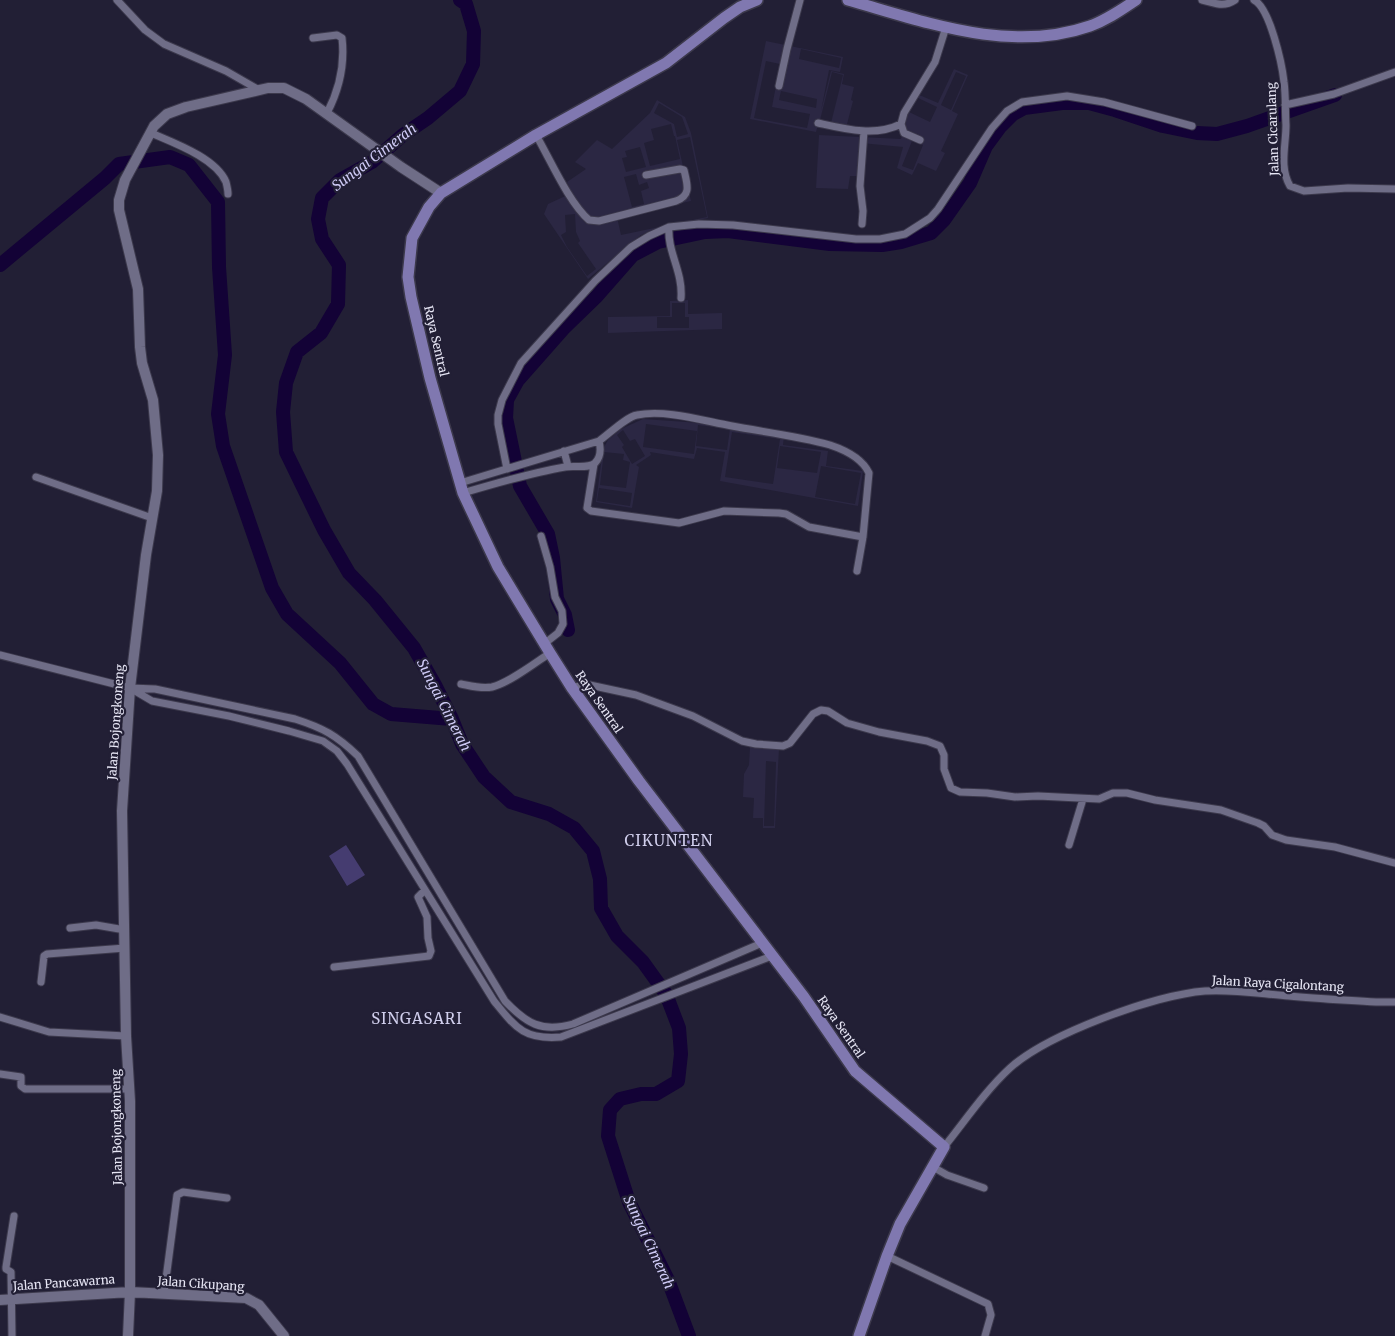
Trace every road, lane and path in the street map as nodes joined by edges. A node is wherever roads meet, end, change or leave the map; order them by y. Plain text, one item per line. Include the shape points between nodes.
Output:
1 (117, 0) edge
2 (757, 0) edge
3 (800, 0) edge
4 (848, 0) edge
5 (1136, 0) edge
6 (1202, 0) edge
7 (1235, 0) edge
8 (1254, 0) edge
9 (946, 27) junction
10 (313, 38) dead end
11 (1395, 72) edge
12 (779, 86) dead end
13 (259, 90) junction
14 (1285, 108) junction
15 (327, 113) junction
16 (818, 123) dead end
17 (900, 124) junction
18 (1192, 126) dead end
19 (864, 131) junction
20 (536, 135) junction
21 (149, 137) junction
22 (920, 140) dead end
23 (646, 175) dead end
24 (1395, 189) edge
25 (442, 193) junction
26 (228, 194) dead end
27 (862, 224) dead end
28 (669, 227) junction
29 (681, 298) dead end
30 (599, 441) junction
31 (564, 451) junction
32 (594, 464) junction
33 (568, 466) junction
34 (513, 467) junction
35 (36, 477) dead end
36 (461, 488) junction
37 (152, 518) junction
38 (541, 536) dead end
39 (863, 537) junction
40 (857, 571) dead end
41 (547, 648) junction
42 (0, 655) edge
43 (461, 684) dead end
44 (130, 688) junction
45 (572, 688) junction
46 (232, 705) junction
47 (229, 716) junction
48 (1083, 798) junction
49 (1069, 844) dead end
50 (417, 854) junction
51 (406, 859) junction
52 (1395, 863) edge
53 (426, 890) junction
54 (70, 928) dead end
55 (125, 930) junction
56 (762, 943) junction
57 (125, 948) junction
58 (772, 956) junction
59 (481, 962) junction
60 (334, 967) dead end
61 (473, 967) junction
62 (41, 982) dead end
63 (657, 989) junction
64 (662, 999) junction
65 (1395, 1002) edge
66 (0, 1017) edge
67 (126, 1036) junction
68 (0, 1074) edge
69 (130, 1090) junction
70 (944, 1147) junction
71 (933, 1167) junction
72 (984, 1188) dead end
73 (227, 1198) dead end
74 (14, 1216) dead end
75 (887, 1256) junction
76 (130, 1292) junction
77 (164, 1294) junction
78 (0, 1300) edge
79 (11, 1300) junction
80 (12, 1336) edge
81 (128, 1336) edge
82 (284, 1336) edge
83 (859, 1336) edge
84 (985, 1336) edge

1 - 13 street via 145,30 164,44 226,71
2 - 20 main road, Raya Sentral via 724,18 666,63
3 - 12 street
4 - 9 main road
5 - 9 main road via 1103,21 1064,33 1012,37
6 - 7 street via 1222,5
8 - 14 street, Jalan Cicarulang via 1268,16 1284,82
9 - 17 street via 934,62
10 - 15 street via 338,35 342,38 340,79
11 - 14 street
13 - 15 main road, Jalan Bojongkoneng via 284,88
13 - 21 main road, Jalan Bojongkoneng via 167,114 154,126
14 - 24 street, Jalan Cicarulang via 1283,160 1290,186 1304,191
15 - 25 main road, Jalan Bojongkoneng
16 - 19 street
17 - 19 street via 883,131
17 - 22 street via 904,133
18 - 28 street via 1104,102 1067,96 1022,102 1006,111 992,128 930,218 904,234 856,239 733,225
19 - 27 street via 860,186
20 - 23 street via 577,207 589,220 599,221 676,201 686,195 684,170
20 - 25 main road, Raya Sentral
21 - 26 street via 185,148 210,164 226,182
21 - 37 main road, Jalan Bojongkoneng via 125,180 119,210 138,289 142,363 156,418 158,471
25 - 36 main road, Raya Sentral via 429,207 412,238 408,277 428,369
28 - 29 street via 668,237 681,278
28 - 34 street via 632,247 595,281 521,363 498,415
30 - 31 street
30 - 32 street via 601,448
30 - 39 street via 634,415 646,413 831,446 865,464 870,473
31 - 33 street
31 - 34 street
32 - 33 street
32 - 39 street via 587,508 591,512 679,523 724,511 779,513 809,527
33 - 36 street
34 - 36 street
35 - 37 street
36 - 41 main road, Raya Sentral via 498,567
37 - 44 main road, Jalan Bojongkoneng
38 - 41 street via 563,624
39 - 40 street
41 - 43 street via 493,687
41 - 45 main road, Raya Sentral
42 - 44 street
44 - 46 street via 155,688
44 - 47 street via 152,701
44 - 55 main road, Jalan Bojongkoneng via 122,812
45 - 48 street via 585,684 636,694 693,716 742,741 756,744 783,746 790,743 813,714 821,710 847,723 940,746 944,769 954,790 1015,797
45 - 56 main road, Raya Sentral
46 - 47 street
46 - 50 street via 316,726 347,745 358,756
47 - 51 street via 289,730 322,741 337,751
48 - 49 street
48 - 52 street via 1099,799 1114,793 1127,793 1216,808 1264,826 1274,836 1286,840 1335,847
50 - 51 street
50 - 59 street
51 - 53 street
53 - 60 street via 418,897 427,916 429,956
53 - 61 street
54 - 55 street via 96,925
55 - 57 main road, Jalan Bojongkoneng
56 - 58 main road, Raya Sentral
56 - 63 street
57 - 62 street via 47,954 44,956
57 - 67 main road, Jalan Bojongkoneng
58 - 64 street
58 - 70 main road, Raya Sentral via 855,1071
59 - 61 street
59 - 63 street via 519,1016 547,1027 560,1028
61 - 64 street via 511,1023 534,1037 561,1037
63 - 64 street
65 - 70 street, Jalan Raya Cigalontang via 1205,991 1140,1006 1088,1024 1032,1051 995,1082
66 - 67 street via 49,1032
67 - 69 main road, Jalan Bojongkoneng
68 - 69 street via 21,1077 21,1086 25,1089
69 - 76 main road, Jalan Bojongkoneng
70 - 71 main road
71 - 72 street
71 - 75 main road via 900,1224
73 - 77 street via 183,1192 177,1195
74 - 79 street via 6,1266 6,1270 11,1272
75 - 83 main road
75 - 84 street via 988,1304 990,1315
76 - 77 main road, Jalan Cikupang
76 - 79 main road, Jalan Pancawarna
76 - 81 main road, Jalan Bojongkoneng
77 - 82 main road, Jalan Cikupang via 246,1298 259,1305
78 - 79 main road, Jalan Pancawarna
79 - 80 street

